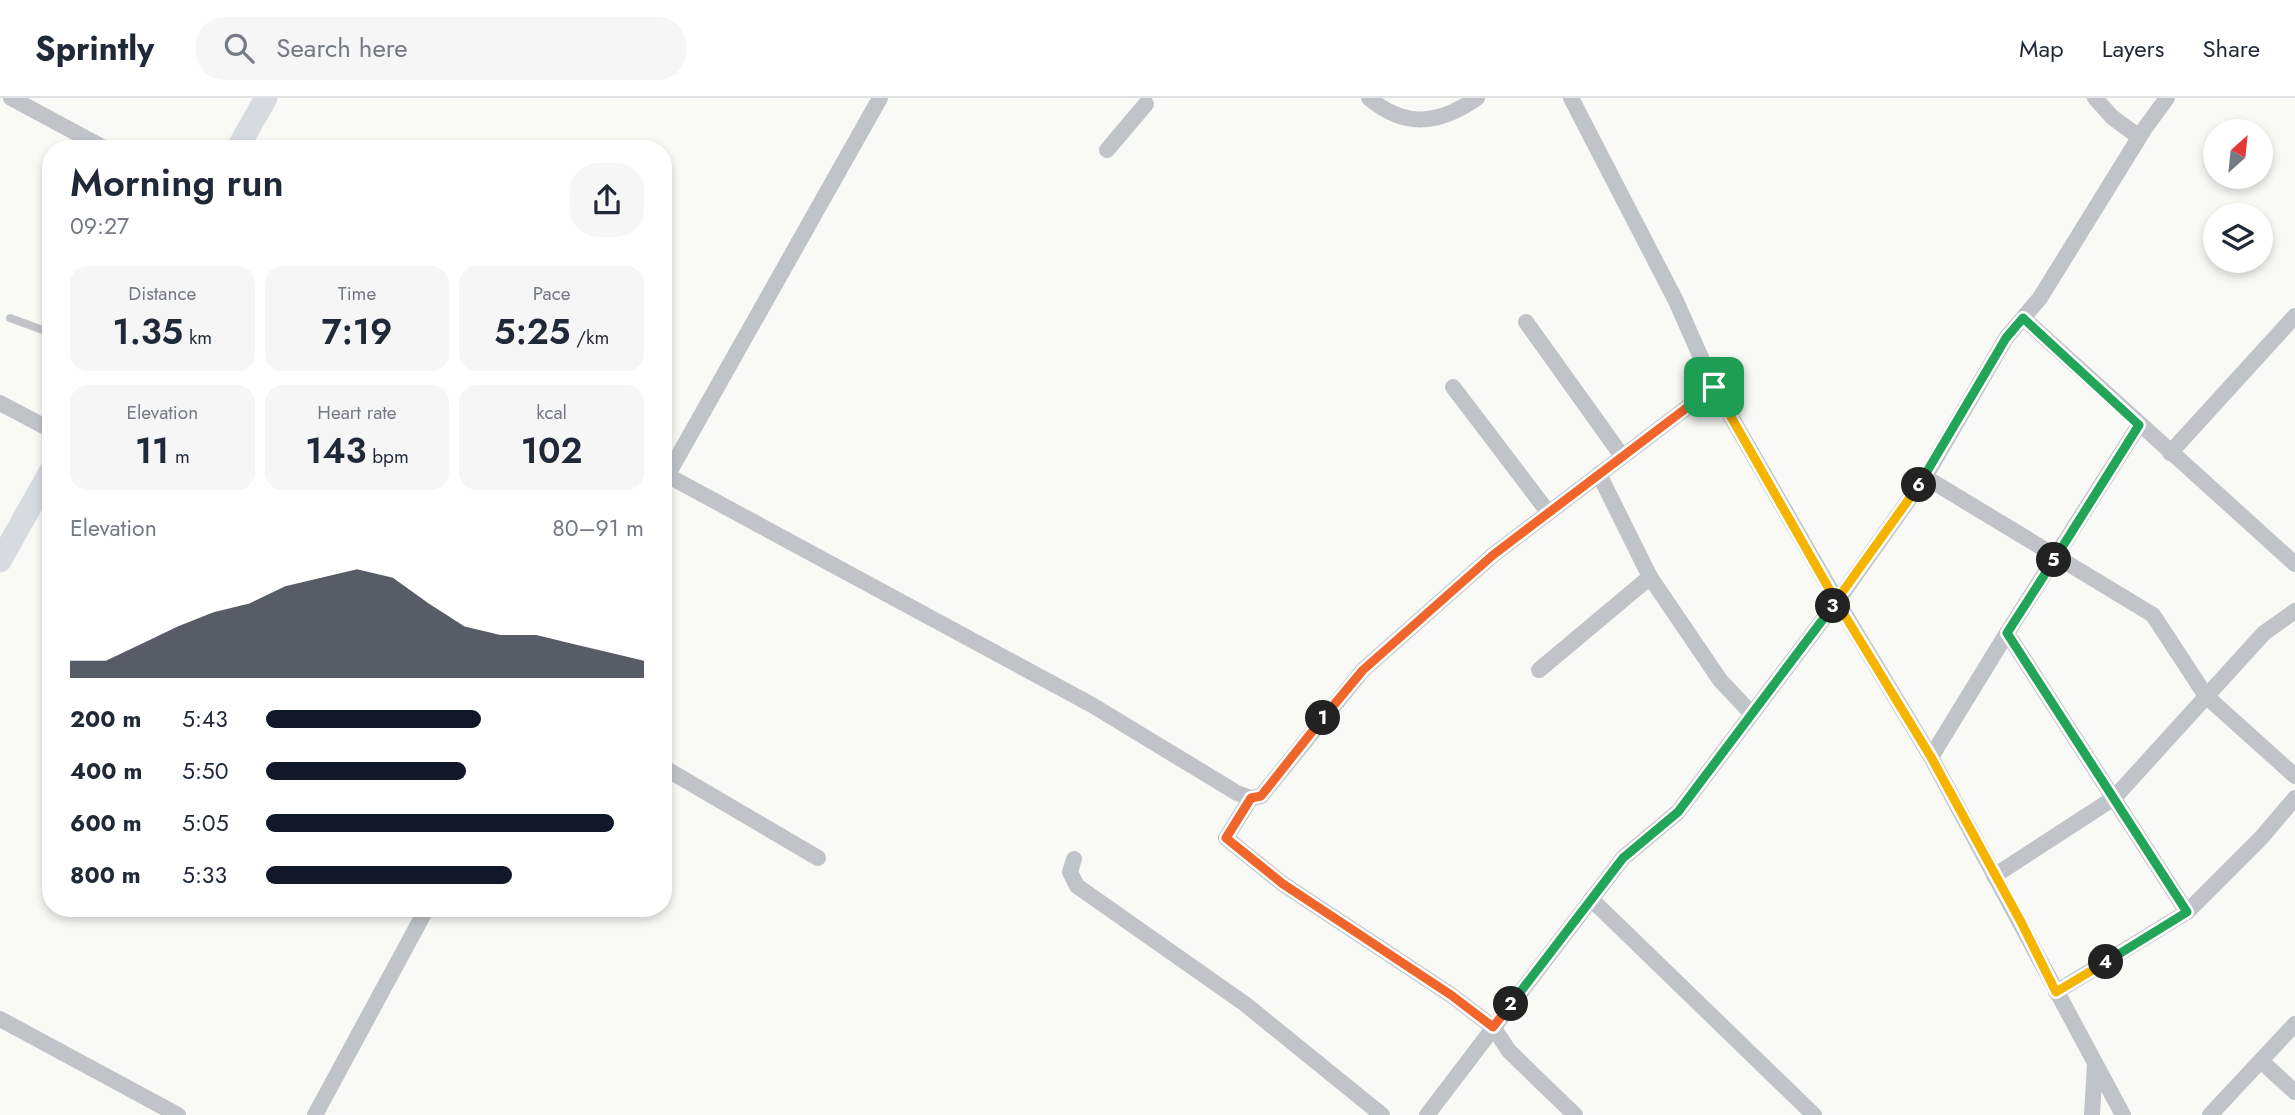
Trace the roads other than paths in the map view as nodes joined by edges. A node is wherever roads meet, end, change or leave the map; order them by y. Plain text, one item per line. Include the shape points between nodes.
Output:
1 (11, 98) edge
2 (266, 98) edge
3 (880, 98) edge
4 (1369, 98) edge
5 (1477, 98) edge
6 (1571, 98) edge
7 (2095, 98) edge
8 (2167, 98) edge
9 (1145, 100) edge
10 (2139, 137) junction
11 (89, 140) edge
12 (242, 140) edge
13 (1107, 149) dead end
14 (2295, 316) edge
15 (10, 318) dead end
16 (2023, 318) junction
17 (1526, 321) dead end
18 (42, 330) edge
19 (1453, 387) dead end
20 (1714, 387) junction
21 (0, 403) edge
22 (42, 425) edge
23 (2139, 425) junction
24 (2170, 453) junction
25 (1622, 456) junction
26 (672, 465) edge
27 (1599, 474) junction
28 (1924, 477) junction
29 (672, 481) edge
30 (42, 486) edge
31 (1548, 512) junction
32 (2056, 556) junction
33 (0, 561) edge
34 (2295, 565) edge
35 (1650, 577) junction
36 (1836, 601) junction
37 (2295, 611) edge
38 (2007, 633) junction
39 (1539, 670) dead end
40 (2206, 696) junction
41 (1751, 713) junction
42 (1931, 757) junction
43 (672, 772) edge
44 (2295, 776) edge
45 (2114, 797) junction
46 (1251, 798) junction
47 (2295, 798) edge
48 (818, 858) dead end
49 (1074, 859) dead end
50 (1994, 876) junction
51 (1591, 899) junction
52 (2187, 912) junction
53 (422, 917) edge
54 (2056, 992) junction
55 (0, 1019) edge
56 (2295, 1024) edge
57 (1493, 1027) junction
58 (2261, 1061) junction
59 (2095, 1064) junction
60 (2295, 1092) edge
61 (178, 1115) edge
62 (315, 1115) edge
63 (1382, 1115) edge
64 (1427, 1115) edge
65 (1575, 1115) edge
66 (1814, 1115) edge
67 (2092, 1115) edge
68 (2123, 1115) edge
69 (2210, 1115) edge

1 - 11 street
2 - 12 street
3 - 26 street
4 - 5 street via 1397,117 1417,119 1441,117
6 - 20 street via 1676,301
7 - 10 street
8 - 10 street
9 - 13 street
10 - 16 street via 2040,298
14 - 24 street
15 - 18 lane
16 - 23 street
16 - 28 street via 2006,338
17 - 25 street
19 - 31 street
20 - 25 street
20 - 36 street
21 - 22 street
23 - 24 street
23 - 32 street
24 - 34 street
25 - 27 street
27 - 31 street
27 - 35 street
28 - 32 street
28 - 36 street
29 - 46 street via 1092,705
30 - 33 street
31 - 46 street via 1363,670 1261,796
32 - 38 street
32 - 40 street via 2153,615
35 - 39 street
35 - 41 street via 1720,680
36 - 41 street
36 - 42 street
37 - 40 street via 2264,633
38 - 42 street
38 - 45 street
40 - 44 street
40 - 45 street
41 - 51 street via 1678,812 1623,858
42 - 50 street
43 - 48 street
45 - 50 street
45 - 52 street
46 - 57 street via 1226,838 1283,884
47 - 52 street
49 - 63 street via 1070,872 1077,886 1245,1004
50 - 54 street
51 - 57 street
51 - 66 street
52 - 54 street
53 - 62 street
54 - 59 street
55 - 61 street
56 - 58 street
57 - 64 street
57 - 65 street via 1509,1051
58 - 60 street
58 - 69 street
59 - 67 street
59 - 68 street

